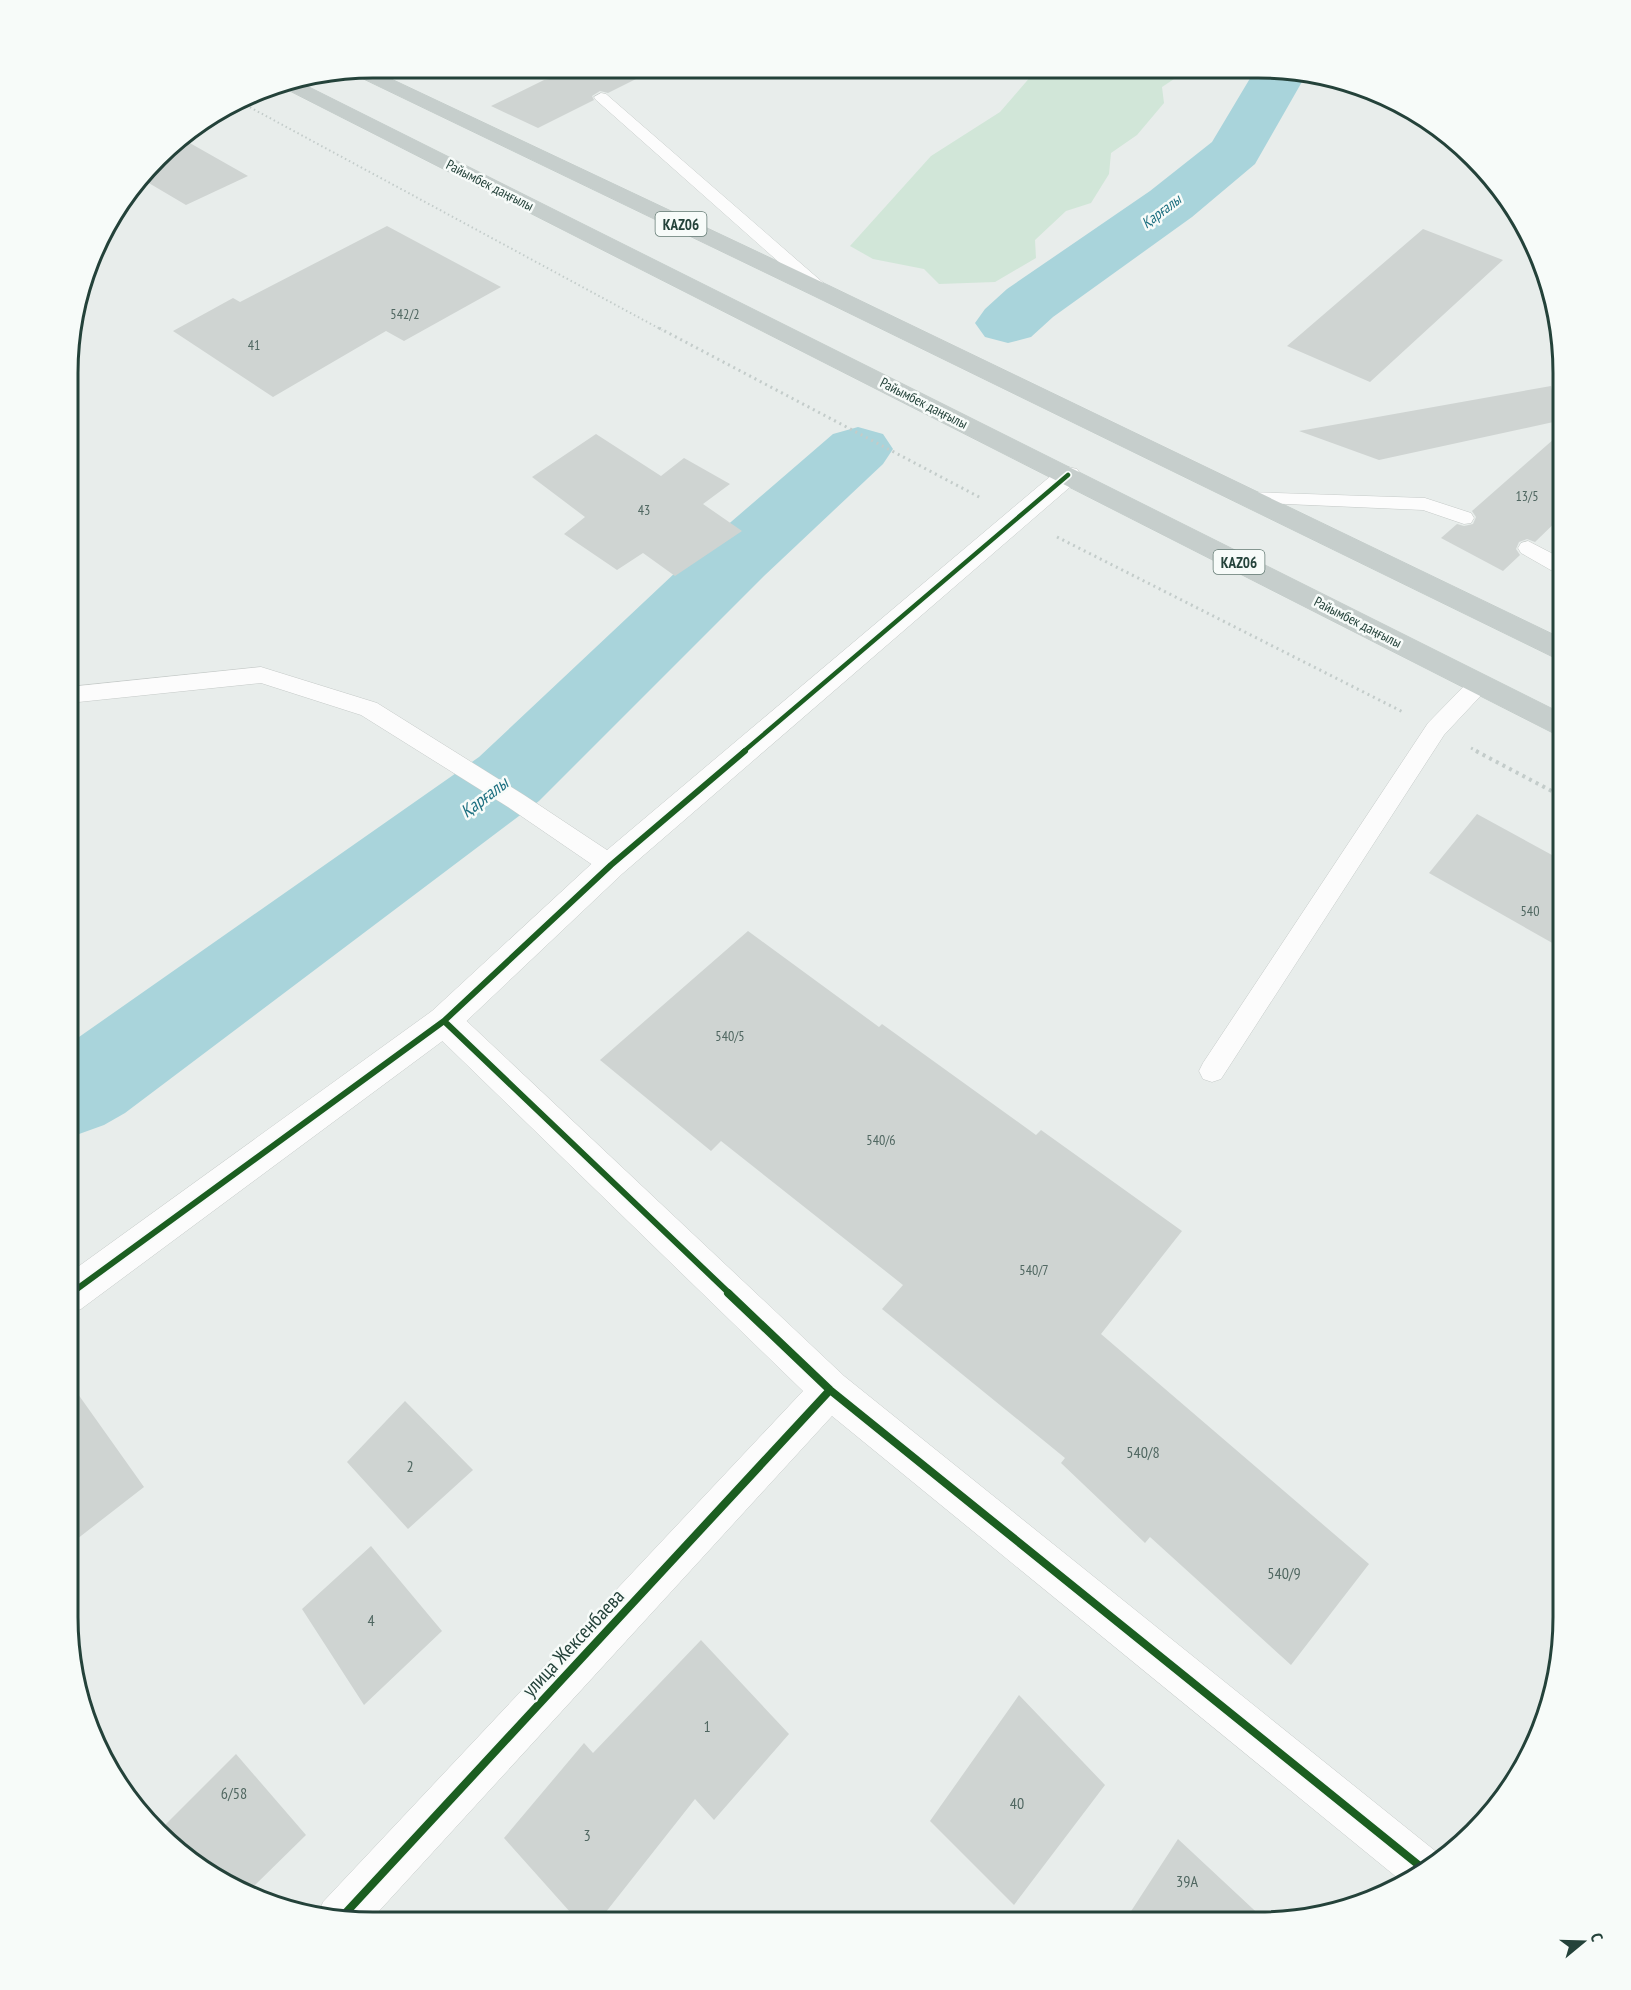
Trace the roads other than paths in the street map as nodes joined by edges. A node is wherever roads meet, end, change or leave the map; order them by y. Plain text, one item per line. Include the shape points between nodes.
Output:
1 (374, 78) edge
2 (296, 88) edge
3 (601, 97) dead end
4 (822, 291) junction
5 (1068, 475) junction
6 (1246, 498) junction
7 (1464, 518) dead end
8 (1528, 548) dead end
9 (1553, 562) edge
10 (1553, 645) edge
11 (1479, 684) junction
12 (78, 694) edge
13 (1553, 721) edge
14 (611, 865) junction
15 (444, 1021) junction
16 (1212, 1071) dead end
17 (78, 1289) edge
18 (830, 1390) junction
19 (1418, 1864) edge
20 (348, 1910) edge

1 - 4 highway, KАZ06
2 - 5 highway, Райымбек даңғылы / KАZ06
3 - 4 lane
4 - 6 highway, KАZ06
5 - 11 highway, Райымбек даңғылы / KАZ06
5 - 14 street
6 - 7 lane via 1425,504
6 - 10 highway, KАZ06
8 - 9 lane
11 - 13 highway, Райымбек даңғылы / KАZ06
11 - 16 lane via 1436,729
12 - 14 lane via 261,675 369,709
14 - 15 street
15 - 17 street
15 - 18 street
18 - 19 street
18 - 20 street, улица Жексенбаева

